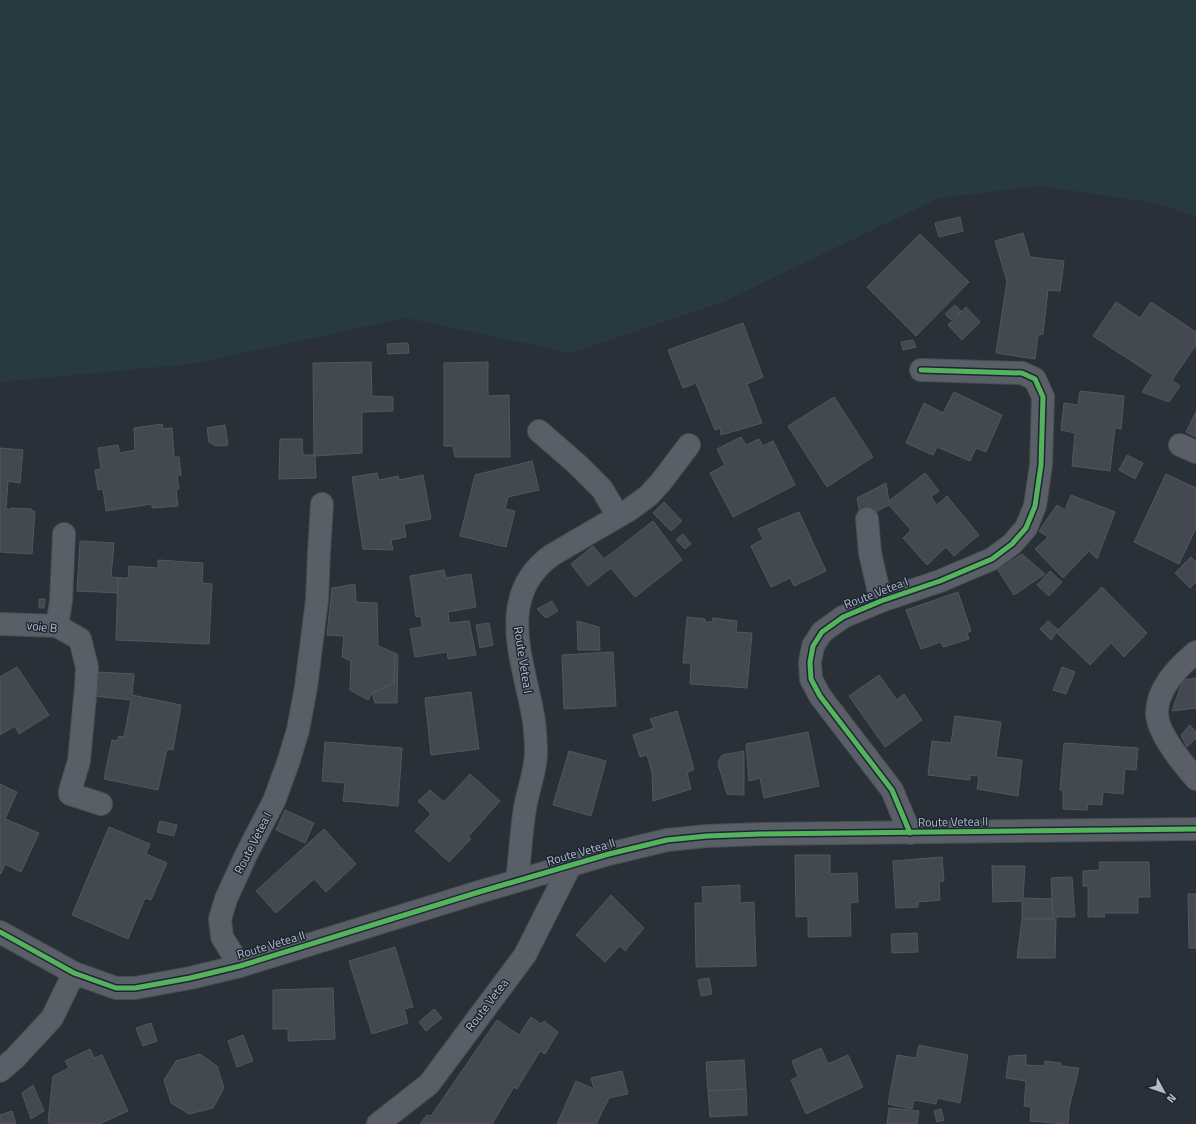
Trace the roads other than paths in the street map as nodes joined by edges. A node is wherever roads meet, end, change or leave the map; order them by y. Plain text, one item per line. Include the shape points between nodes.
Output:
1 (921, 370) dead end
2 (539, 431) dead end
3 (690, 444) dead end
4 (322, 504) dead end
5 (618, 516) junction
6 (867, 519) dead end
7 (64, 534) dead end
8 (881, 601) junction
9 (0, 624) edge
10 (57, 626) junction
11 (1196, 652) edge
12 (1196, 779) edge
13 (101, 804) dead end
14 (1196, 829) edge
15 (910, 833) junction
16 (570, 866) junction
17 (517, 881) junction
18 (0, 932) edge
19 (240, 966) junction
20 (74, 973) junction
21 (0, 1071) edge
22 (378, 1124) edge

1 - 8 street, Route Vetea I via 1022,373 1035,379 1042,397 1042,465 1035,506 1026,528 1012,544 992,558 940,581
2 - 5 street via 602,489
3 - 5 street, Route Vetea I via 648,496
4 - 19 street, Route Vetea I via 317,600 298,730 274,801 246,855 220,919 222,937
5 - 17 street, Route Vetea I via 540,563 528,579 522,595 517,614 517,636 534,722 536,753 525,808
6 - 8 street via 870,554
7 - 10 street via 61,601
8 - 15 street, Route Vetea I via 843,617 822,632 814,646 810,662 811,679 820,696 892,790
9 - 10 street, voie B
10 - 13 street, voie B via 80,639 87,667 79,761 70,794
11 - 12 street via 1167,681 1159,699 1157,714 1162,732 1172,749
14 - 15 street, Route Vetea II
15 - 16 street, Route Vetea II via 707,836 666,840
16 - 17 street, Route Vetea II
16 - 22 street, Route Vetea via 525,955 429,1084
17 - 19 street, Route Vetea II
18 - 20 street, Route Vetea II
19 - 20 street, Route Vetea II via 135,988 116,988
20 - 21 street via 52,1018

